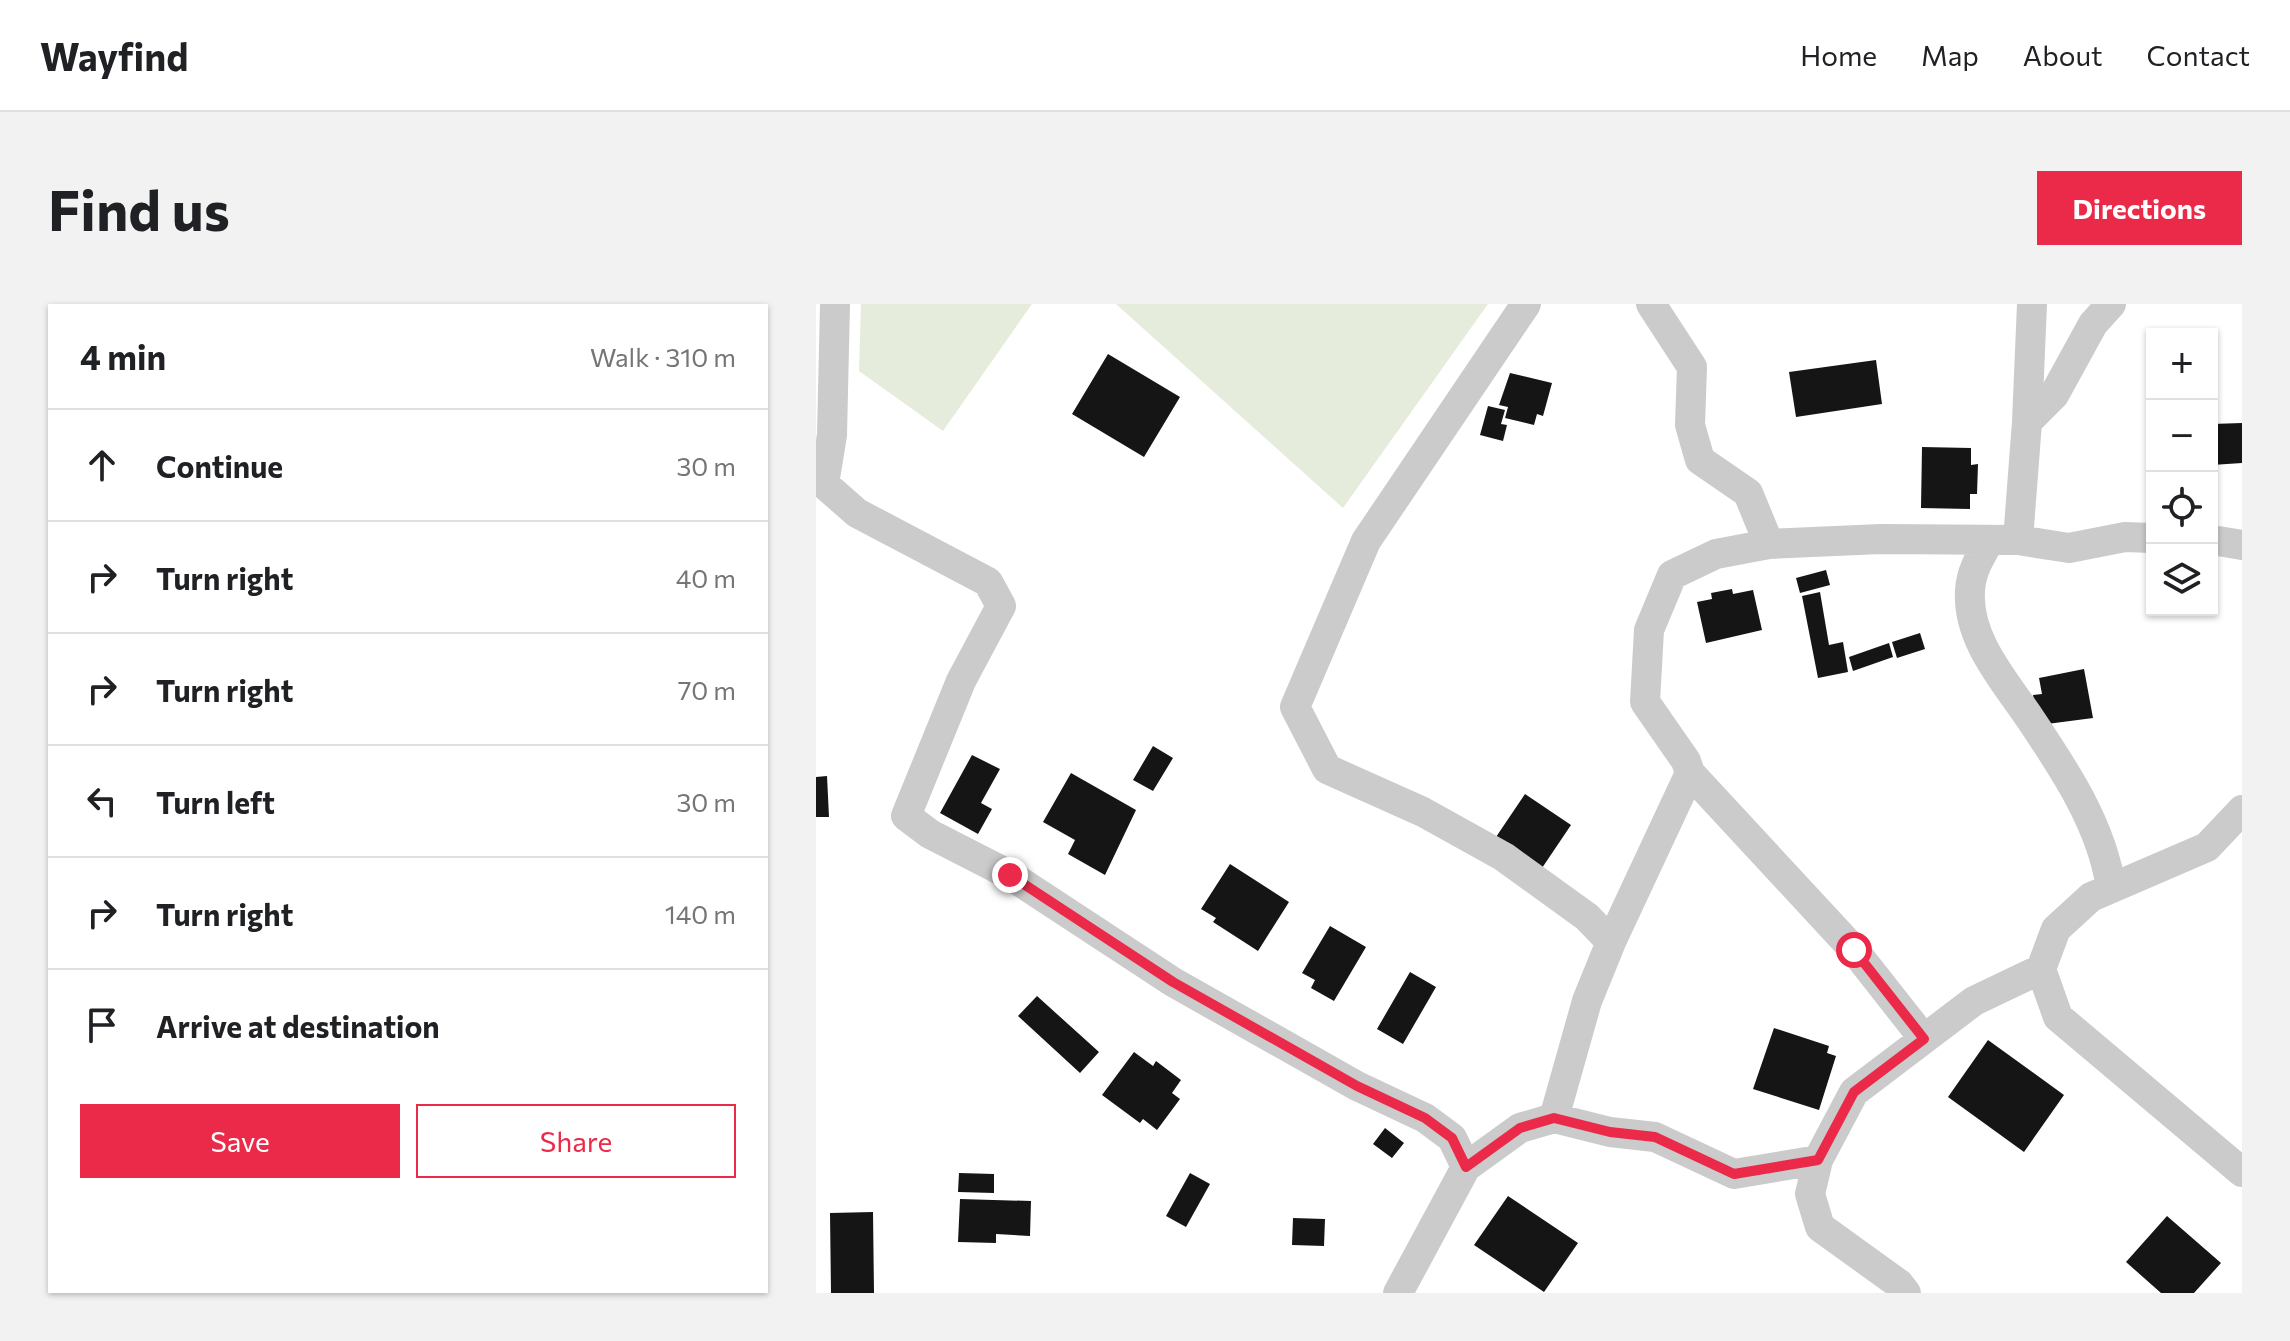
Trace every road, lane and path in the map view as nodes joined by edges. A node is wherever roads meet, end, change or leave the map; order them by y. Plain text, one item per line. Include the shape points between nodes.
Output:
1 (835, 304) edge
2 (1526, 304) edge
3 (1651, 304) edge
4 (2032, 304) edge
5 (2111, 304) edge
6 (2027, 422) junction
7 (2146, 538) edge
8 (2004, 540) junction
9 (2218, 541) edge
10 (1769, 544) junction
11 (2242, 545) edge
12 (1690, 773) junction
13 (2242, 810) edge
14 (2111, 888) junction
15 (1611, 942) junction
16 (2041, 969) junction
17 (1924, 1039) junction
18 (1554, 1118) junction
19 (1818, 1160) junction
20 (1466, 1167) junction
21 (2242, 1172) edge
22 (1398, 1293) edge
23 (1906, 1293) edge

1 - 20 street via 832,435 824,484 857,513 988,582 1001,606 961,681 906,816 1010,875 1173,982 1357,1086 1425,1118 1452,1138
2 - 15 street via 1366,541 1295,707 1327,769 1423,812 1504,857 1587,917
3 - 10 street via 1692,367 1690,425 1700,460 1748,493
4 - 6 street
5 - 6 street via 2093,324 2054,395
6 - 8 street
7 - 8 street via 2069,548
8 - 10 street
8 - 14 street via 1975,565 1970,593 1976,629 2000,679 2093,823
9 - 11 street
10 - 12 street via 1716,554 1672,575 1649,630 1645,702
12 - 15 street
12 - 17 street via 1854,950
13 - 14 street via 2207,847
14 - 16 street via 2091,897 2056,929
15 - 18 street via 1587,1001
16 - 17 street via 1974,1001
16 - 21 street via 2058,1017
17 - 19 street via 1854,1092
18 - 19 street via 1655,1137 1734,1174
18 - 20 street via 1520,1128
19 - 23 street via 1810,1194 1820,1227
20 - 22 street

